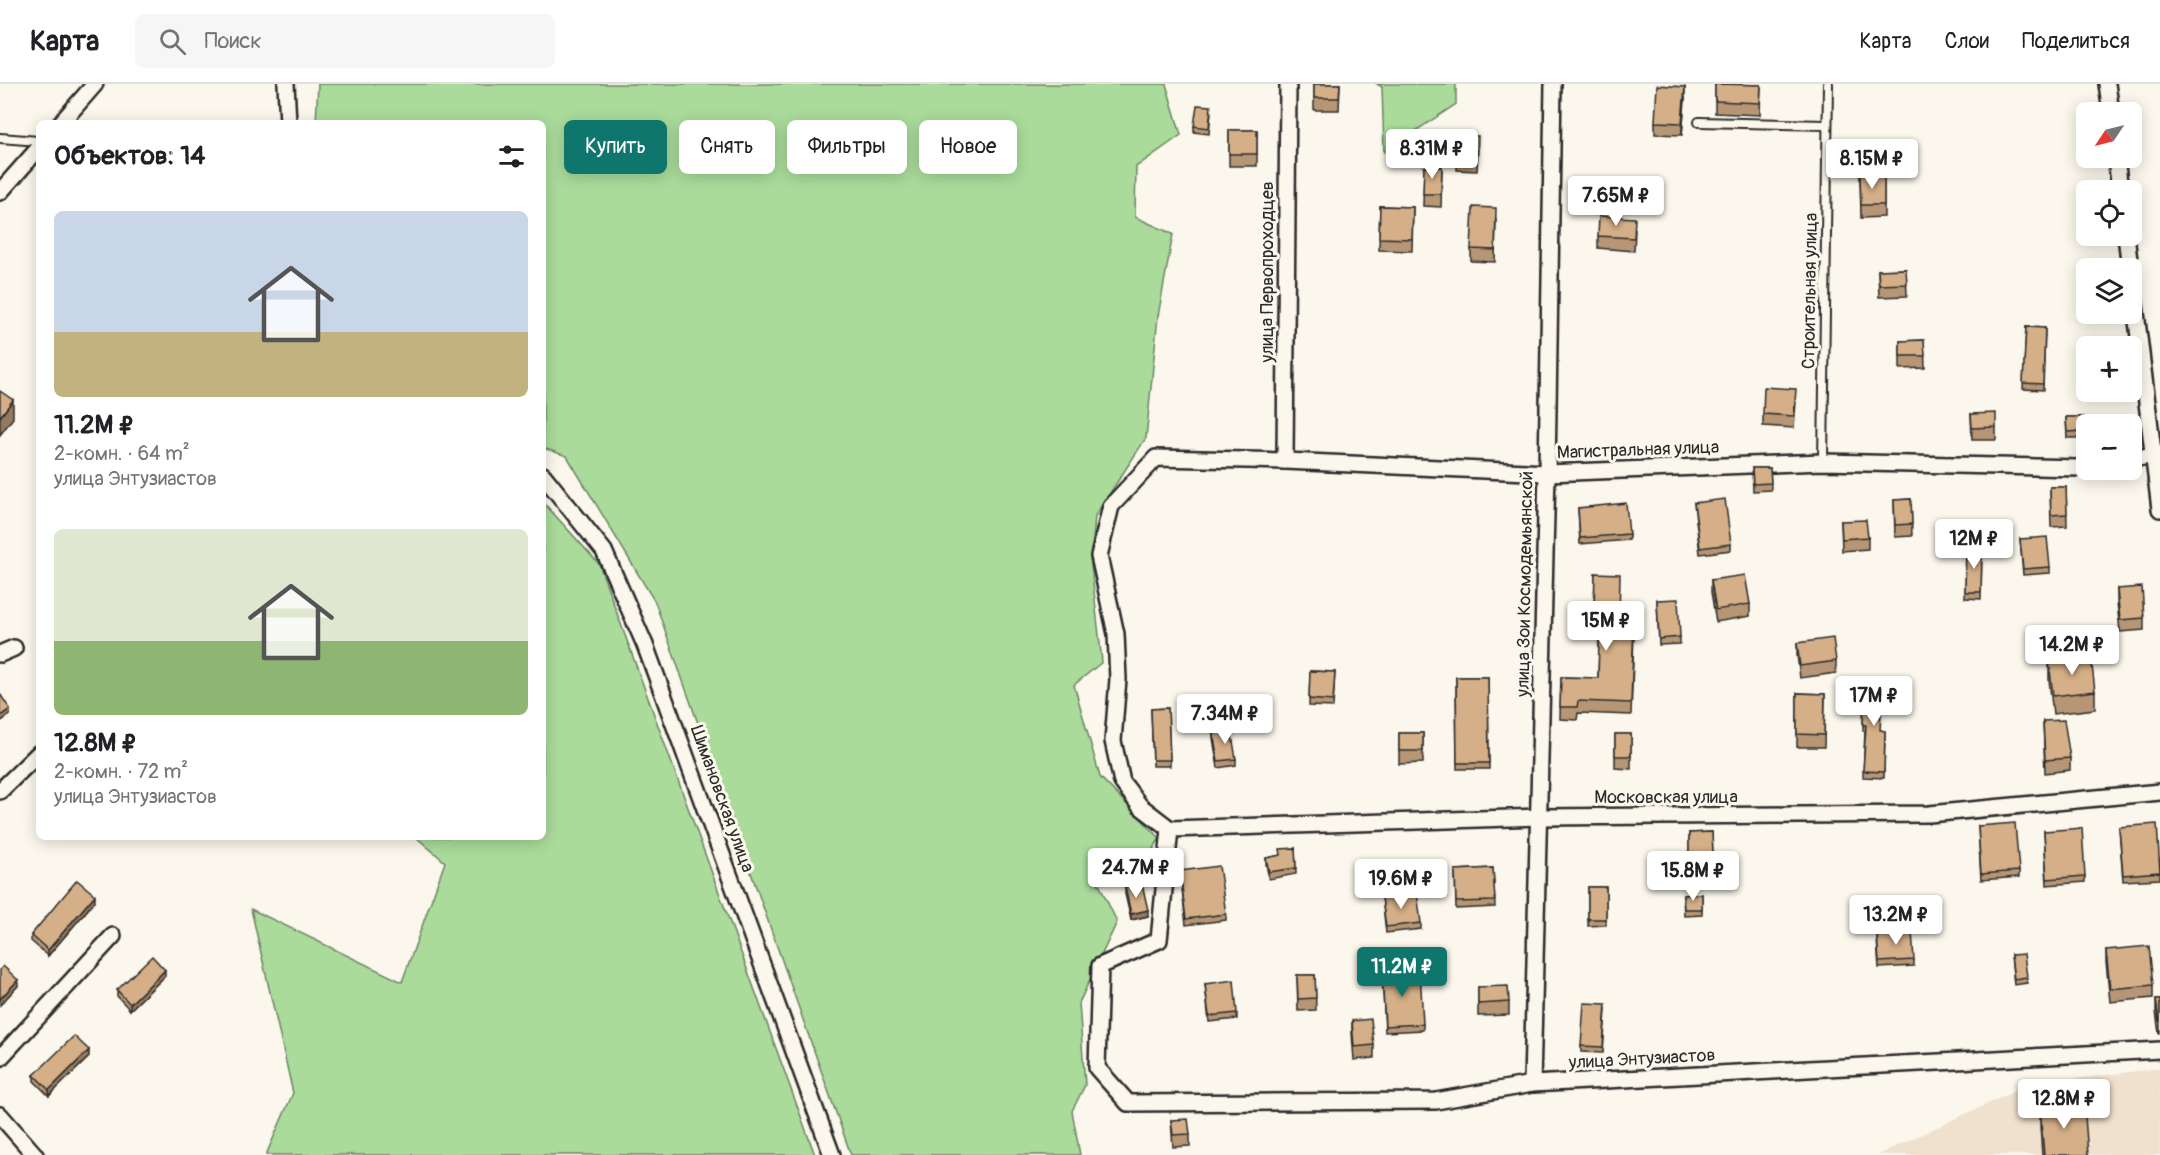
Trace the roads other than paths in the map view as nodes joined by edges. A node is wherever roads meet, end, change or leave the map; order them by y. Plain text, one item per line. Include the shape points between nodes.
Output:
1 (95, 84) edge
2 (286, 84) edge
3 (1288, 84) edge
4 (1553, 84) edge
5 (1828, 84) edge
6 (2107, 84) edge
7 (2109, 102) edge
8 (64, 120) edge
9 (288, 120) edge
10 (1699, 122) dead end
11 (1826, 125) junction
12 (0, 138) edge
13 (36, 141) edge
14 (36, 151) edge
15 (0, 192) edge
16 (2138, 324) edge
17 (2157, 454) edge
18 (2142, 457) edge
19 (1286, 461) junction
20 (1823, 462) junction
21 (2076, 468) edge
22 (1547, 473) junction
23 (546, 479) edge
24 (2160, 509) edge
25 (36, 756) edge
26 (0, 791) edge
27 (2160, 792) edge
28 (1540, 817) junction
29 (1170, 830) junction
30 (113, 936) dead end
31 (2160, 1050) edge
32 (0, 1058) edge
33 (1532, 1084) junction
34 (0, 1115) edge
35 (35, 1155) edge
36 (832, 1155) edge

1 - 8 street
2 - 9 street
3 - 19 street, улица Первопроходцев
4 - 22 street, улица Зои Космодемьянской
5 - 11 lane, Строительная улица
6 - 7 street
10 - 11 lane
11 - 20 lane, Строительная улица
12 - 13 lane
14 - 15 street
16 - 17 street
17 - 18 street
17 - 24 street
19 - 22 street, Магистральная улица
19 - 29 street, Магистральная улица via 1156,458 1111,506 1099,556 1116,634 1118,679 1113,741 1122,782 1140,806
20 - 21 street, Магистральная улица
20 - 22 street, Магистральная улица
22 - 28 street, улица Зои Космодемьянской
23 - 36 street, Шимановская улица via 604,551 645,645
25 - 26 street
27 - 28 street, Московская улица via 1929,814
28 - 29 street, Московская улица
28 - 33 street, улица Зои Космодемьянской
29 - 33 street, улица Энтузиастов via 1159,940 1100,966 1097,1068 1128,1104 1436,1101
30 - 32 street
31 - 33 street, улица Энтузиастов
34 - 35 street

